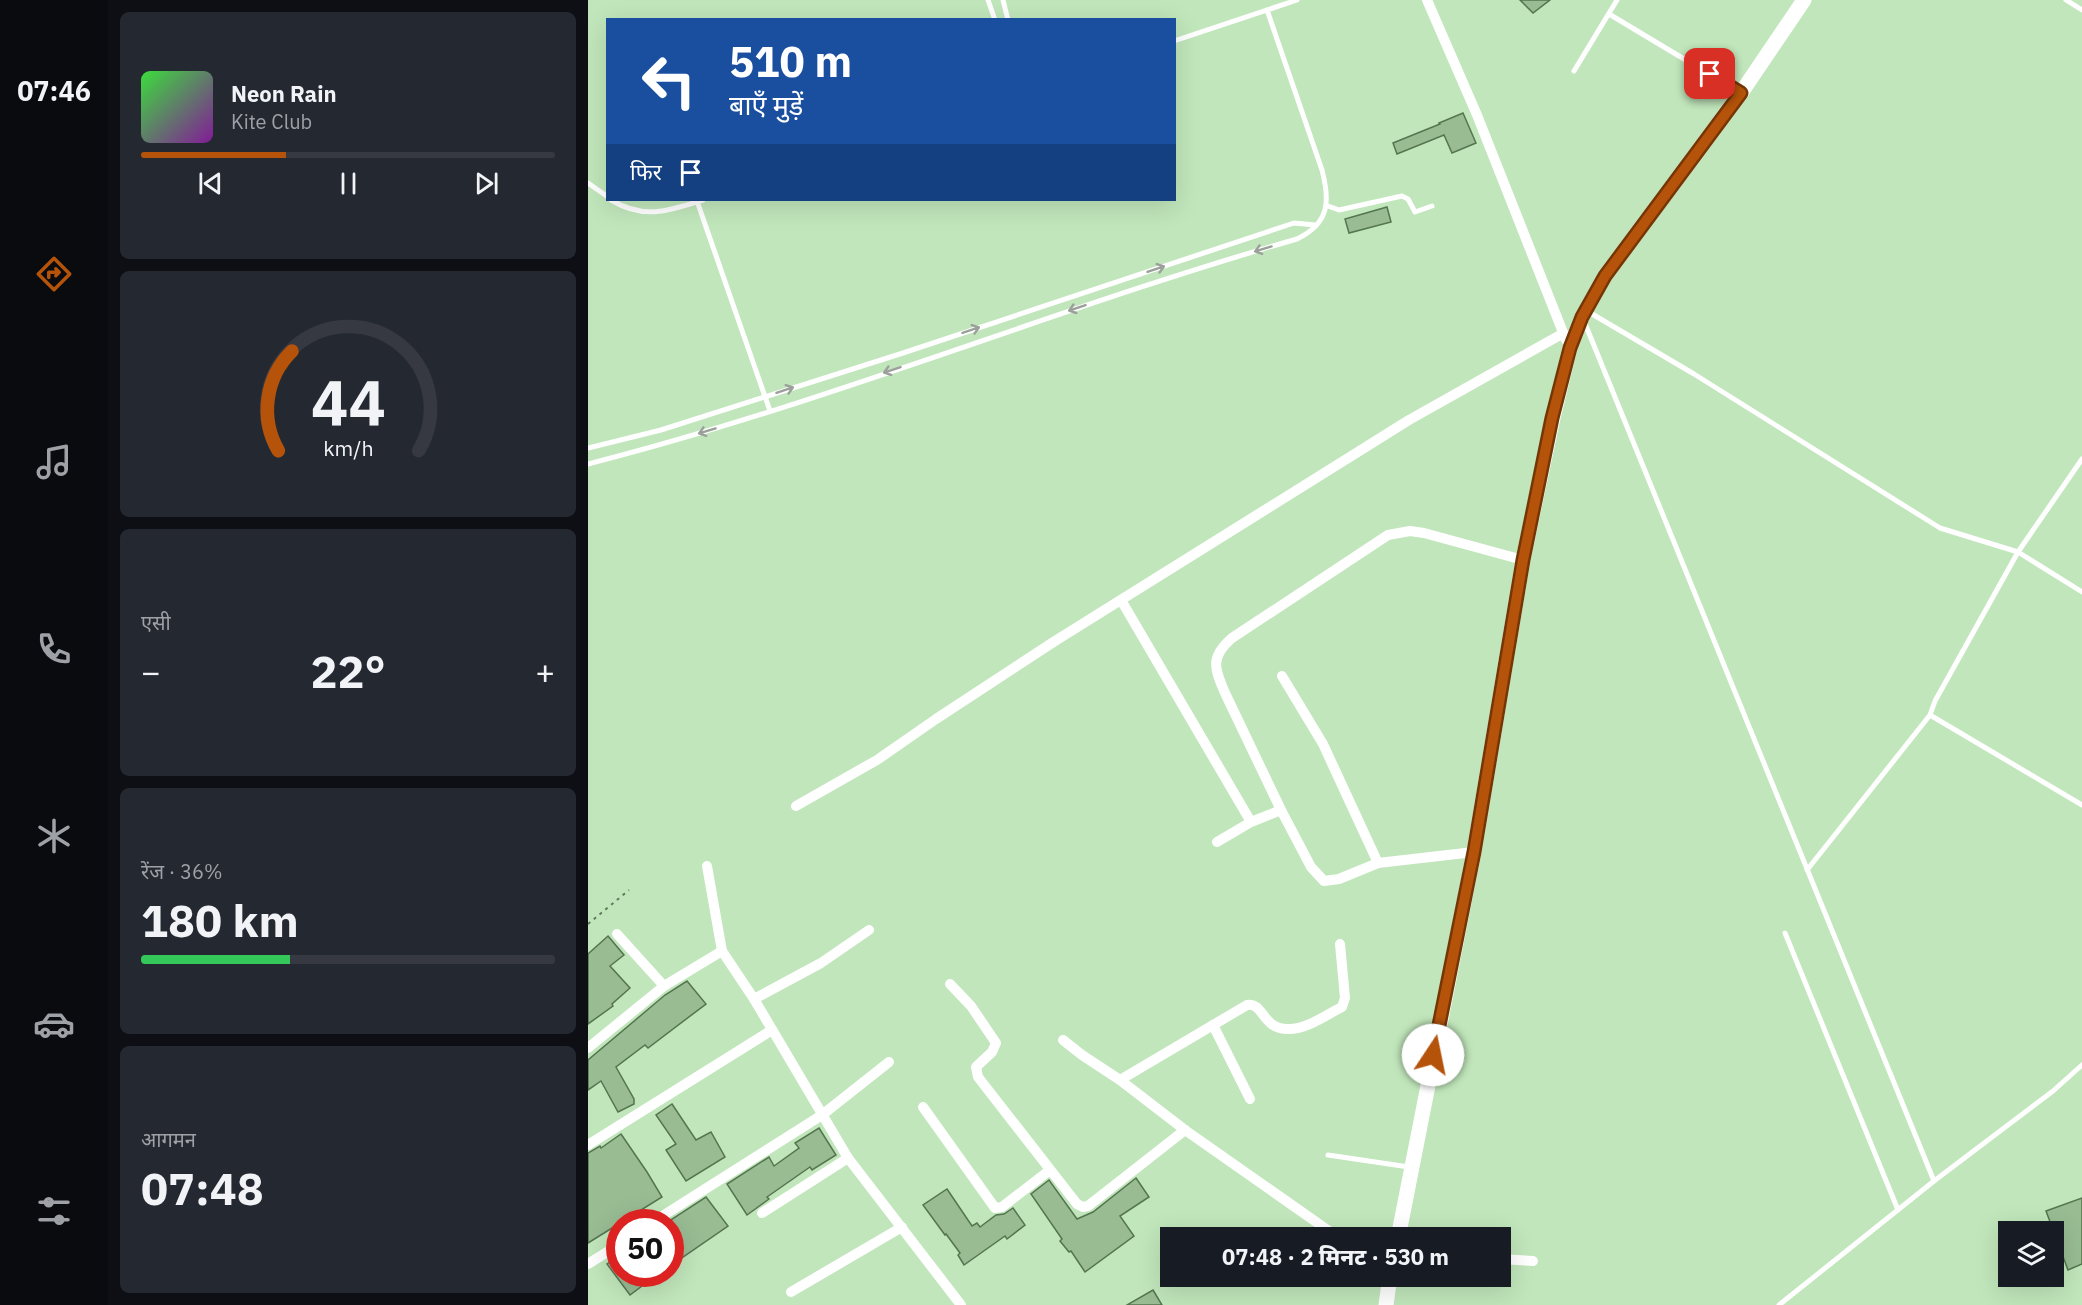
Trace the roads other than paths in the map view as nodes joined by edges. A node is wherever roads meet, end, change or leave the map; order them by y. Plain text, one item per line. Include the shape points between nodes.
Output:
1 (988, 0) edge
2 (1002, 0) edge
3 (1297, 0) edge
4 (1427, 0) edge
5 (1617, 0) edge
6 (1804, 0) edge
7 (2066, 0) edge
8 (1267, 10) junction
9 (2082, 10) edge
10 (1609, 14) junction
11 (994, 18) edge
12 (1007, 18) edge
13 (1176, 40) edge
14 (1574, 71) dead end
15 (1741, 93) junction
16 (588, 183) edge
17 (606, 196) edge
18 (614, 201) edge
19 (698, 201) edge
20 (700, 201) edge
21 (1328, 206) junction
22 (1432, 206) dead end
23 (1315, 225) junction
24 (1584, 313) junction
25 (1562, 334) junction
26 (1570, 348) junction
27 (765, 396) junction
28 (770, 411) junction
29 (588, 448) edge
30 (2082, 459) edge
31 (588, 464) edge
32 (2018, 552) junction
33 (1523, 560) junction
34 (2082, 592) edge
35 (1121, 600) junction
36 (1282, 676) dead end
37 (1930, 715) junction
38 (2082, 805) edge
39 (796, 806) dead end
40 (1281, 810) junction
41 (1251, 822) junction
42 (1217, 842) dead end
43 (1474, 852) junction
44 (1378, 863) junction
45 (707, 866) dead end
46 (1807, 870) junction
47 (869, 930) dead end
48 (1785, 933) dead end
49 (617, 934) dead end
50 (1340, 944) dead end
51 (722, 951) junction
52 (950, 984) dead end
53 (664, 986) junction
54 (754, 999) junction
55 (1213, 1025) junction
56 (772, 1030) junction
57 (1063, 1040) dead end
58 (588, 1048) edge
59 (889, 1062) dead end
60 (2082, 1065) edge
61 (1120, 1080) junction
62 (1250, 1099) dead end
63 (923, 1107) dead end
64 (822, 1114) junction
65 (1185, 1131) junction
66 (588, 1144) edge
67 (1328, 1155) dead end
68 (848, 1158) junction
69 (1411, 1167) junction
70 (1050, 1170) junction
71 (1934, 1181) junction
72 (673, 1209) edge
73 (1898, 1210) junction
74 (762, 1213) dead end
75 (902, 1227) junction
76 (1323, 1227) edge
77 (1400, 1227) edge
78 (606, 1253) edge
79 (1511, 1260) edge
80 (1533, 1261) dead end
81 (588, 1264) edge
82 (1388, 1287) edge
83 (791, 1292) dead end
84 (961, 1305) edge
85 (1386, 1305) edge
86 (1779, 1305) edge

1 - 11 lane
2 - 12 lane
3 - 8 lane
4 - 25 street via 1477,115
5 - 10 lane
6 - 15 main road
7 - 9 lane
8 - 13 lane
8 - 21 lane via 1322,170
10 - 14 lane
10 - 15 lane
15 - 24 main road via 1605,276
16 - 17 lane
18 - 19 lane via 631,210 651,212 682,208
20 - 27 lane
21 - 22 lane via 1339,210 1402,196 1414,212
21 - 23 lane
27 -> 23 lane via 1294,223
23 -> 28 lane via 1297,239
24 - 26 main road
24 - 32 lane via 1694,374 1940,528
24 - 46 lane
25 - 26 street
25 - 35 street via 1437,402
26 - 33 main road
27 - 28 lane
27 - 29 lane via 661,430
28 -> 31 lane
30 - 32 lane
32 - 34 lane
32 - 37 lane
33 - 40 street via 1424,533 1388,535 1220,649 1217,675
33 - 43 main road
35 - 39 street via 877,760
35 - 41 street
36 - 44 street via 1323,744
37 - 38 lane
37 - 46 lane
40 - 41 street
40 - 44 street via 1311,867 1324,881
41 - 42 street
43 - 44 street
43 - 69 main road
45 - 51 street
46 - 71 lane
47 - 54 street via 821,963
48 - 73 lane
49 - 53 street
50 - 55 street via 1345,998 1342,1007 1290,1029 1270,1024 1252,1005
51 - 53 street
51 - 54 street
52 - 70 street via 971,1006 996,1043 976,1067 978,1077
53 - 58 street
54 - 56 street
55 - 61 street
55 - 62 street
56 - 64 street
56 - 66 street
57 - 61 street
59 - 64 street
60 - 71 lane
61 - 65 street
63 - 70 street via 995,1208 1002,1207
64 - 68 street
64 - 72 street
65 - 70 street via 1088,1206 1077,1204
65 - 76 street
67 - 69 lane
68 - 74 street
68 - 75 street
69 - 77 main road
71 - 73 lane
73 - 86 lane
75 - 83 street
75 - 84 street
78 - 81 street
79 - 80 street
82 - 85 main road

